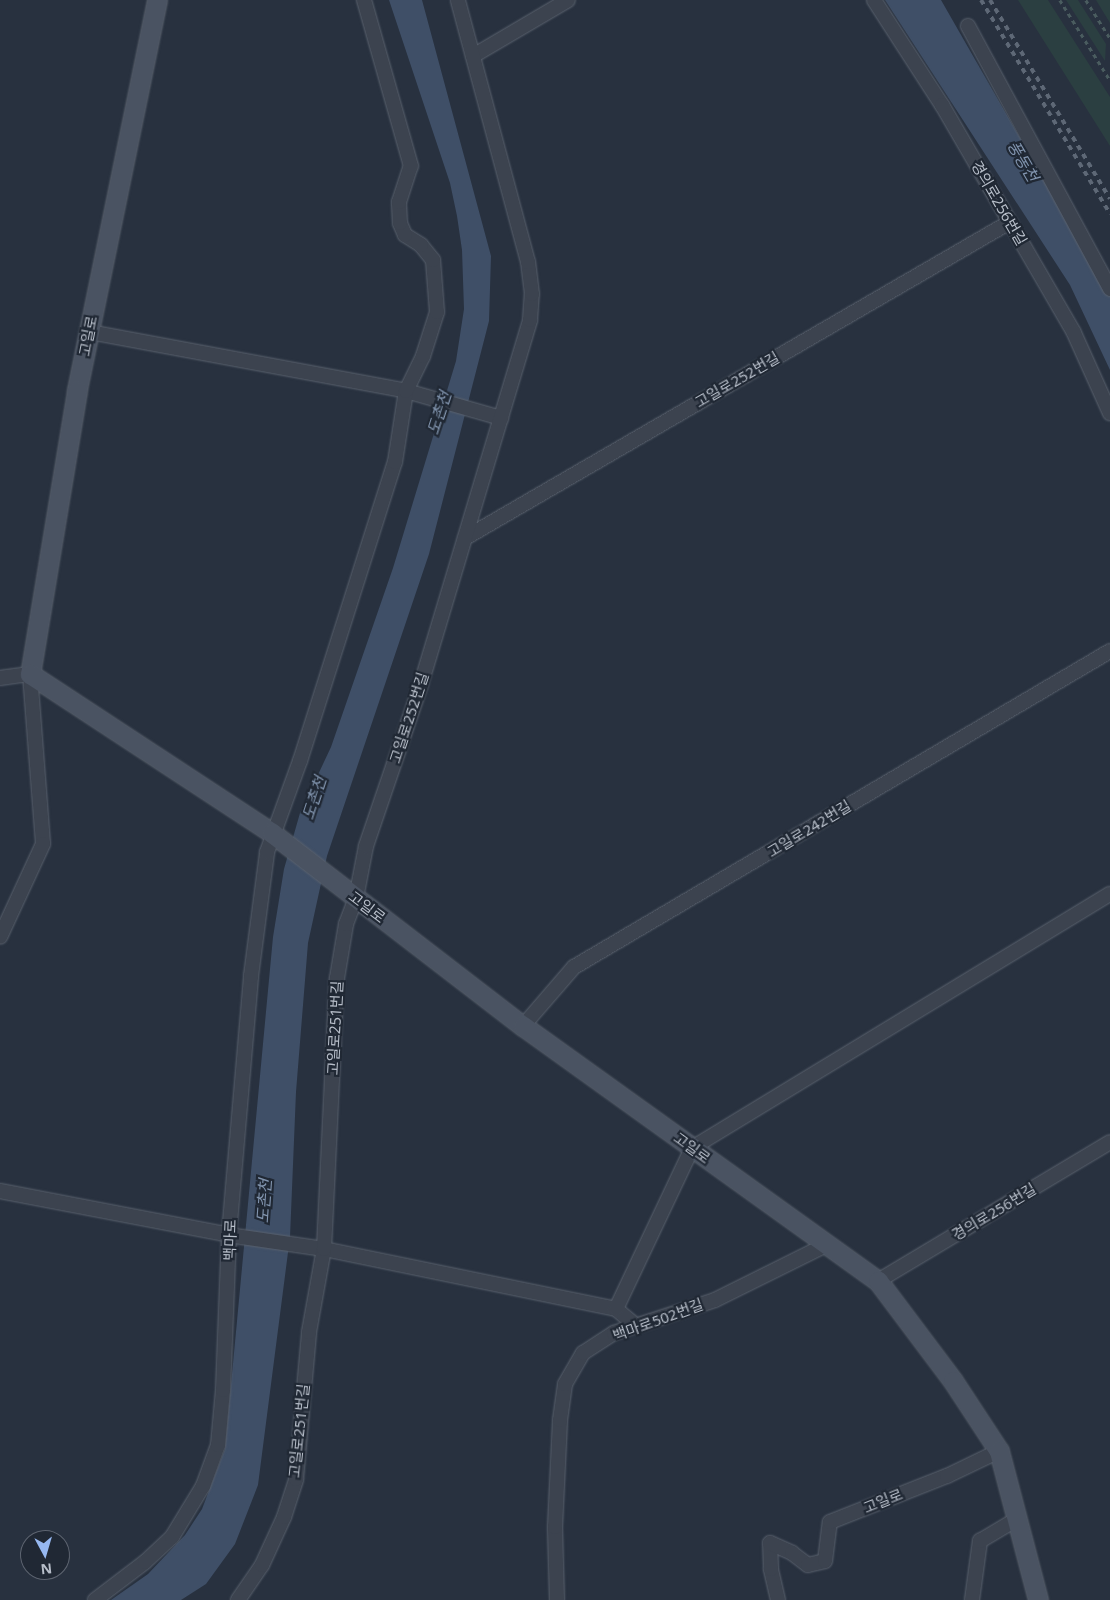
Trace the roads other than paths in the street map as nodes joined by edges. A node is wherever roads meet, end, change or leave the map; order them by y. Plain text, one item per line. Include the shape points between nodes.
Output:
1 (157, 0) edge
2 (364, 0) edge
3 (458, 0) edge
4 (568, 0) edge
5 (874, 0) edge
6 (968, 26) dead end
7 (473, 56) junction
8 (1010, 222) junction
9 (1110, 289) edge
10 (89, 332) junction
11 (410, 392) junction
12 (1110, 413) edge
13 (501, 418) junction
14 (465, 538) junction
15 (1110, 651) edge
16 (30, 674) junction
17 (0, 678) edge
18 (278, 837) junction
19 (348, 893) junction
20 (1110, 894) edge
21 (0, 937) edge
22 (523, 1026) junction
23 (1110, 1142) edge
24 (692, 1148) junction
25 (0, 1191) edge
26 (232, 1235) junction
27 (826, 1245) junction
28 (324, 1249) junction
29 (878, 1281) junction
30 (616, 1309) junction
31 (636, 1326) junction
32 (999, 1451) junction
33 (1016, 1519) junction
34 (95, 1600) edge
35 (238, 1600) edge
36 (557, 1600) edge
37 (778, 1600) edge
38 (972, 1600) edge
39 (1038, 1600) edge

1 - 10 street, 고일로
2 - 11 street, 백마로 via 411,166 399,202 400,223 405,235 421,245 433,260 437,312
3 - 7 street, 고일로252번길
4 - 7 street
5 - 8 street, 경의로256번길 via 942,105
6 - 9 street
7 - 13 street, 고일로252번길 via 528,262 532,294 530,320
8 - 12 street, 경의로256번길 via 1074,333
8 - 14 street, 고일로252번길
10 - 11 street
10 - 16 street, 고일로
11 - 13 street
11 - 18 street, 백마로 via 395,462
13 - 14 street, 고일로252번길
14 - 19 street, 고일로252번길
15 - 22 street, 고일로242번길 via 574,967
16 - 17 street
16 - 18 street
16 - 21 street, 고일로 via 43,844
18 - 19 street, 고일로
18 - 26 street, 백마로 via 267,852 251,976
19 - 22 street, 고일로
19 - 28 street, 고일로251번길 via 337,978
20 - 24 street
22 - 24 street, 고일로
23 - 29 street, 경의로256번길
24 - 27 street, 고일로
24 - 30 street
25 - 26 street
26 - 28 street
26 - 34 street, 백마로 via 218,1445 203,1486 172,1538
27 - 29 street, 고일로
27 - 31 street, 백마로502번길 via 715,1300
28 - 30 street
28 - 35 street, 고일로251번길 via 309,1332 296,1479 284,1517 262,1565
29 - 32 street, 고일로 via 953,1381
30 - 31 street
31 - 36 street, 백마로502번길 via 614,1333 583,1354 565,1384 557,1458
32 - 33 street, 고일로
32 - 37 street, 고일로 via 947,1476 830,1522 825,1561 808,1565 770,1543 771,1570
33 - 38 street via 980,1541
33 - 39 street, 고일로

